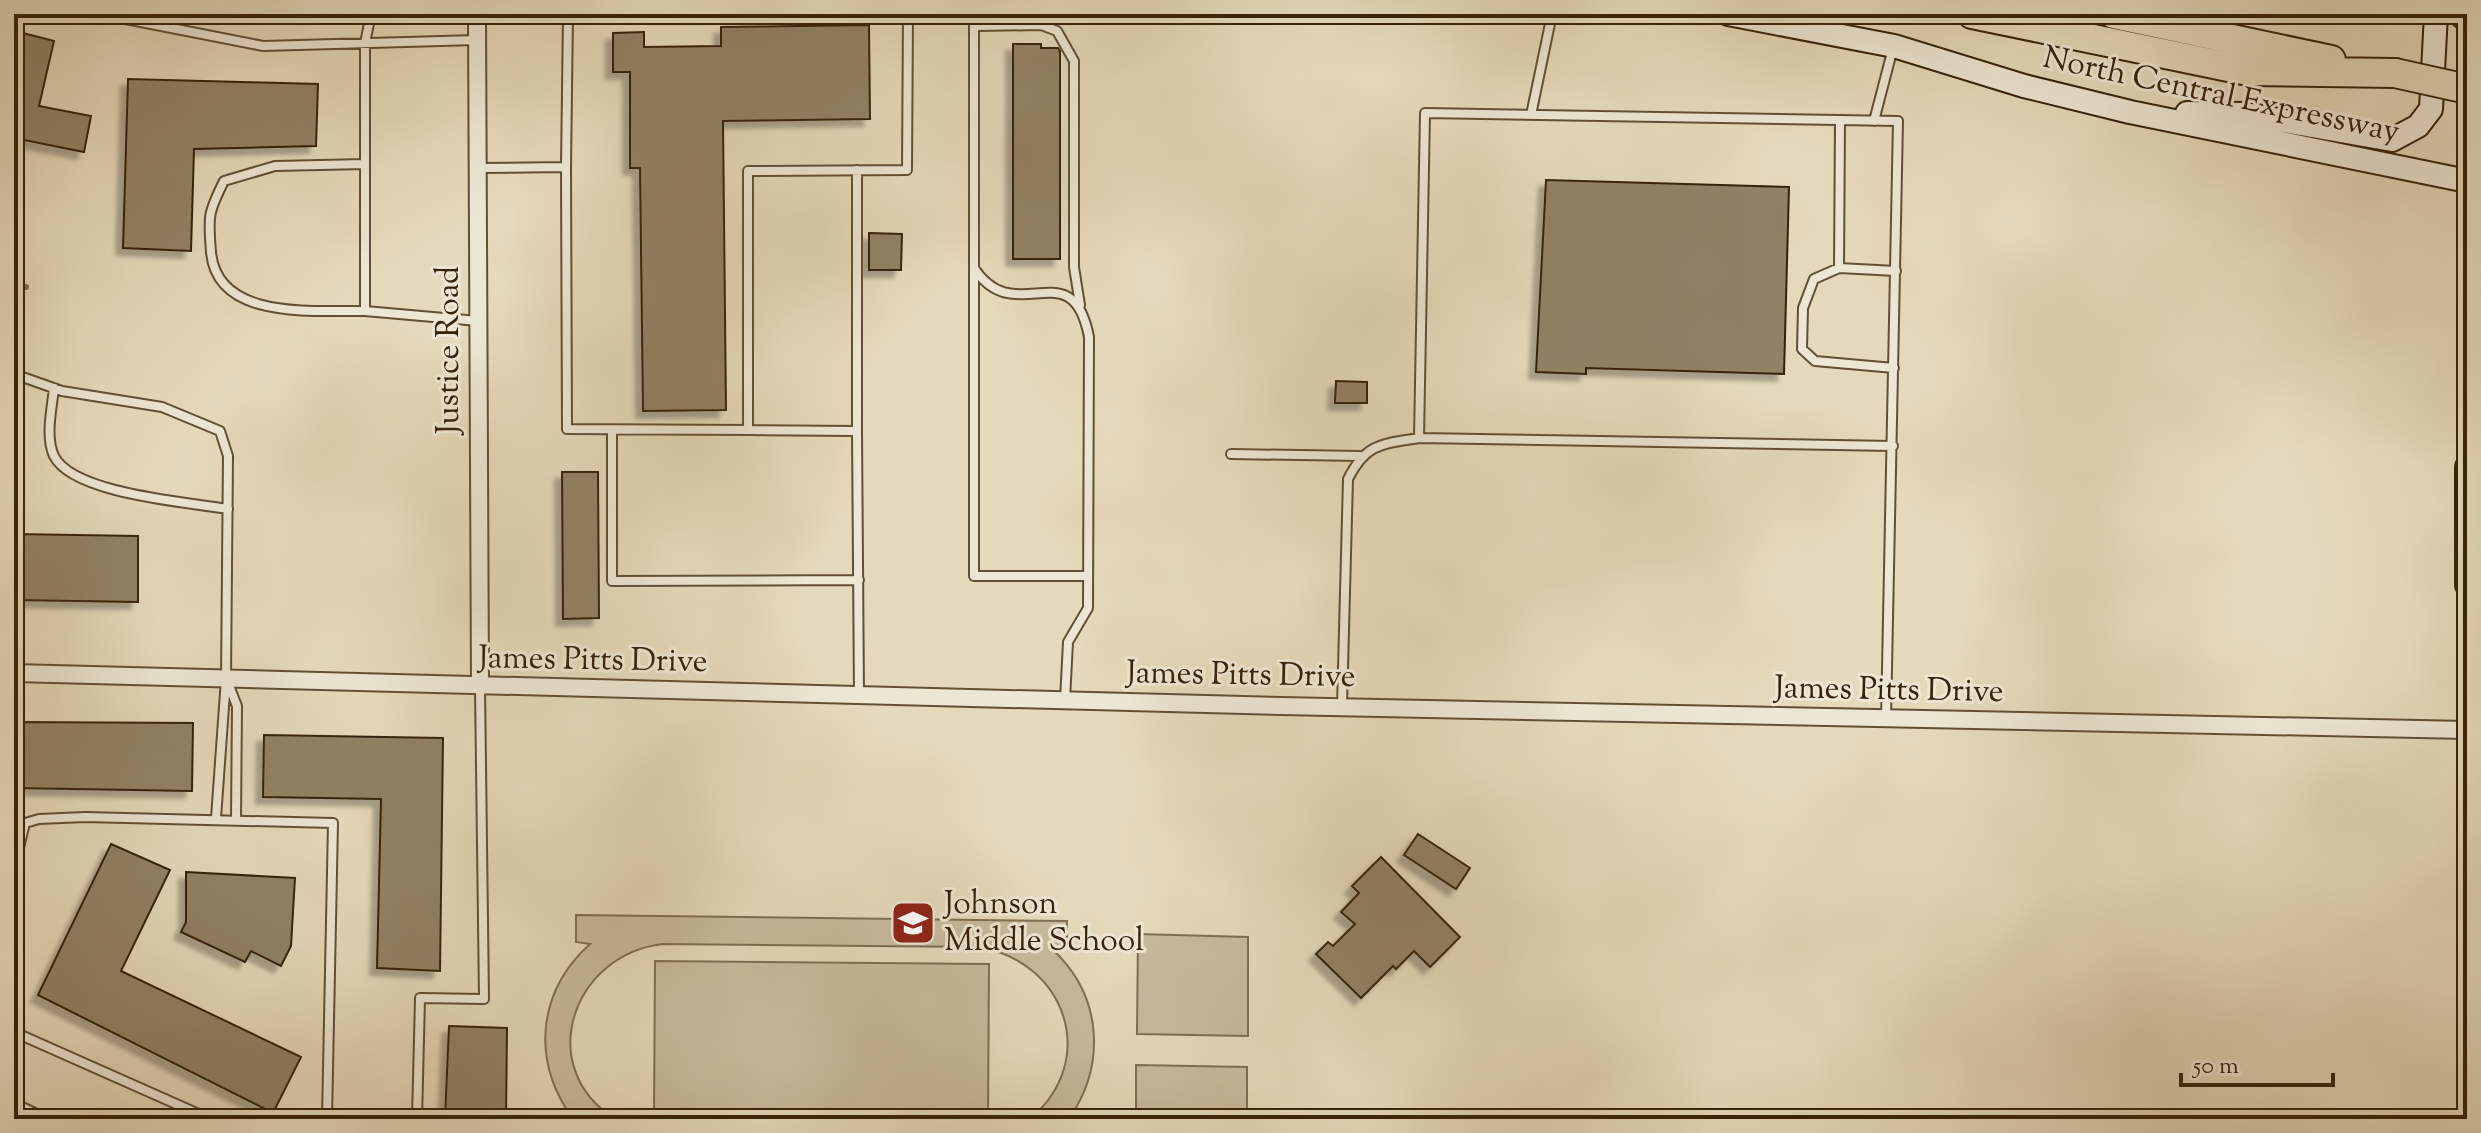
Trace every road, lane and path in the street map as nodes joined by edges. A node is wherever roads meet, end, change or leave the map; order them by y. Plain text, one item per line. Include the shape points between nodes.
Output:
1 (100, 14) edge
2 (371, 14) edge
3 (477, 14) edge
4 (908, 14) edge
5 (974, 14) edge
6 (1552, 14) edge
7 (1728, 14) edge
8 (1972, 14) edge
9 (2114, 14) edge
10 (2436, 14) edge
11 (567, 16) edge
12 (977, 26) junction
13 (477, 40) junction
14 (365, 43) junction
15 (1894, 46) junction
16 (2395, 73) junction
17 (2467, 89) edge
18 (2130, 112) junction
19 (1531, 115) junction
20 (1840, 120) junction
21 (1874, 121) junction
22 (365, 164) junction
23 (566, 167) junction
24 (478, 168) junction
25 (857, 170) junction
26 (2467, 181) edge
27 (974, 268) junction
28 (1839, 268) junction
29 (1896, 271) junction
30 (1080, 306) junction
31 (365, 311) junction
32 (478, 321) junction
33 (1894, 368) junction
34 (14, 374) edge
35 (54, 388) junction
36 (612, 430) junction
37 (748, 430) junction
38 (857, 431) junction
39 (1419, 438) junction
40 (1893, 446) junction
41 (1231, 454) dead end
42 (1360, 456) junction
43 (2467, 467) edge
44 (228, 509) junction
45 (1088, 576) junction
46 (859, 580) junction
47 (2467, 585) edge
48 (14, 673) edge
49 (226, 679) junction
50 (480, 686) junction
51 (859, 695) junction
52 (1065, 700) junction
53 (1342, 706) junction
54 (1886, 720) junction
55 (2467, 730) edge
56 (216, 818) junction
57 (236, 820) junction
58 (14, 1001) edge
59 (14, 1032) edge
60 (14, 1103) edge
61 (47, 1119) edge
62 (210, 1119) edge
63 (327, 1119) edge
64 (417, 1119) edge

1 - 14 lane via 263,46
2 - 14 lane
3 - 13 street, Justice Road
4 - 25 lane via 907,170
5 - 12 lane
6 - 19 lane
7 - 15 main road, North Central Expressway
8 - 16 highway via 2248,71
9 - 16 highway
10 - 18 main road via 2431,109 2418,126 2392,140 2245,114
11 - 23 lane
12 - 27 lane
12 - 30 lane via 1041,25 1057,31 1074,61 1074,267
13 - 14 lane
13 - 24 street, Justice Road
14 - 22 lane
15 - 18 main road, North Central Expressway
15 - 21 lane
16 - 17 highway, bridge
18 - 26 main road, North Central Expressway
19 - 20 lane
19 - 39 lane via 1425,113
20 - 21 lane
20 - 28 lane
21 - 29 lane via 1898,121
22 - 31 lane
22 - 31 lane via 275,166 224,181 208,214 213,271 240,300 289,309
23 - 24 lane
23 - 36 lane via 567,429
24 - 32 street, Justice Road
25 - 37 lane via 748,171
25 - 38 lane
27 - 30 lane via 1000,292 1063,292
27 - 45 lane via 974,576
28 - 29 lane
28 - 33 lane via 1814,279 1803,308 1802,349 1815,361
29 - 33 lane
30 - 45 lane via 1089,337
31 - 32 lane
32 - 50 street, Justice Road
33 - 40 lane
34 - 35 lane
35 - 44 lane via 162,407 220,431 228,456
35 - 44 lane via 50,428 53,454 63,468 92,484
36 - 37 lane
36 - 46 lane via 612,581
37 - 38 lane
38 - 46 lane
39 - 40 lane
39 - 42 lane via 1382,444
40 - 54 lane
41 - 42 lane
42 - 53 lane via 1348,479
43 - 47 main road
44 - 49 lane
45 - 52 lane via 1088,608 1068,642
46 - 51 lane
48 - 49 street, James Pitts Drive
49 - 50 street, James Pitts Drive
49 - 56 lane
49 - 57 lane via 237,706
50 - 51 street, James Pitts Drive
50 - 64 lane via 484,999 420,998
51 - 52 street, James Pitts Drive
52 - 53 street, James Pitts Drive
53 - 54 street, James Pitts Drive
54 - 55 street, James Pitts Drive
56 - 57 lane
56 - 58 lane via 85,817 25,823 17,856
57 - 63 lane via 333,823
59 - 62 lane
60 - 61 lane

